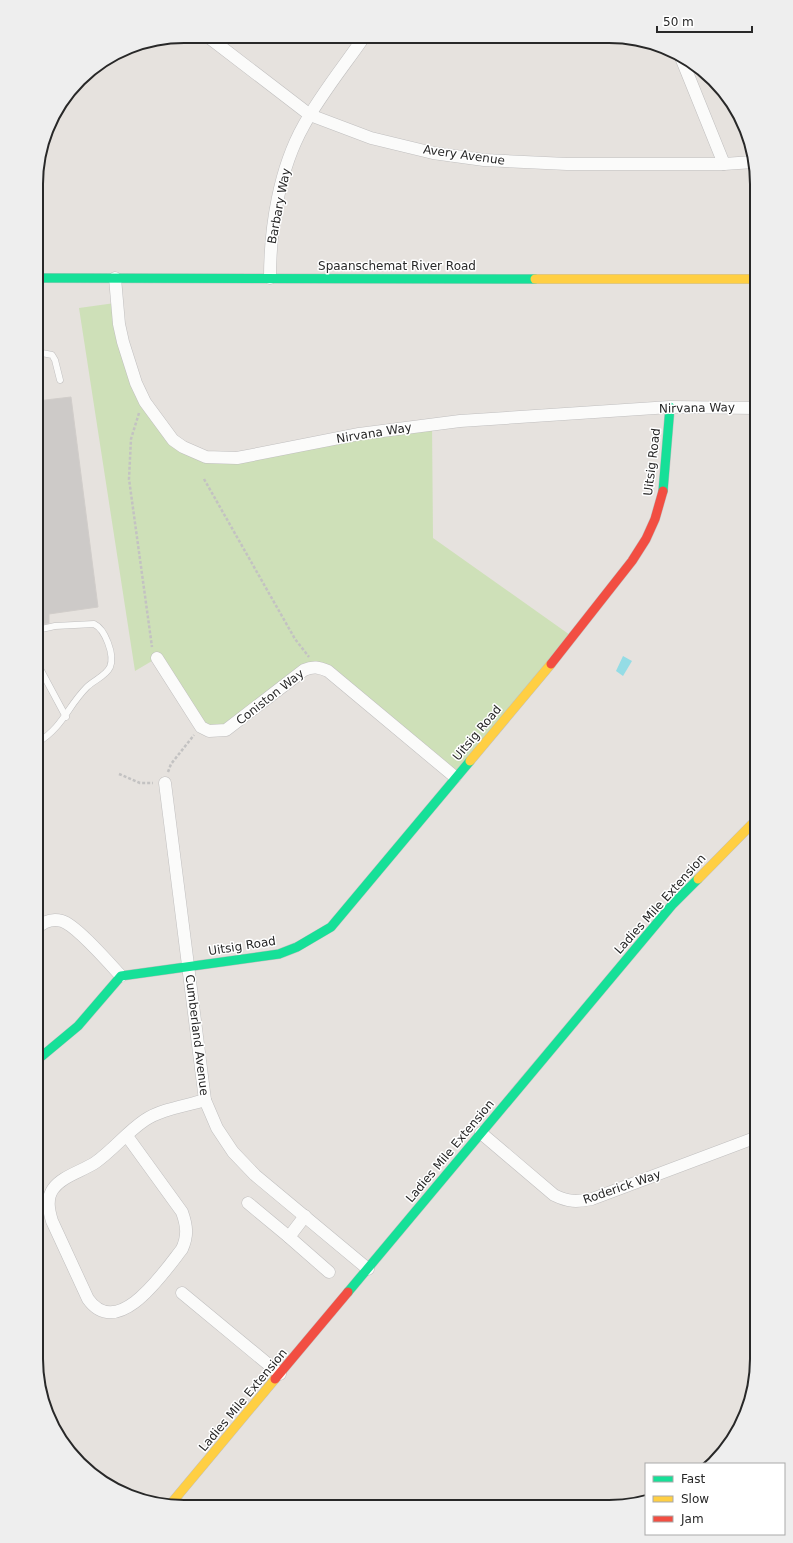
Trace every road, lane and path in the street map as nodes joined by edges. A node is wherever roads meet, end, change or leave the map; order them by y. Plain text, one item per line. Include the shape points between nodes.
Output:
1 (216, 43) edge
2 (360, 43) edge
3 (684, 65) edge
4 (310, 115) junction
5 (748, 162) edge
6 (724, 164) junction
7 (43, 278) edge
8 (115, 278) junction
9 (270, 278) junction
10 (750, 279) edge
11 (43, 353) edge
12 (60, 380) dead end
13 (145, 402) junction
14 (670, 407) junction
15 (750, 408) edge
16 (204, 479) dead end
17 (43, 629) edge
18 (157, 658) joint
19 (316, 667) junction
20 (43, 674) edge
21 (66, 717) junction
22 (201, 728) junction
23 (43, 740) edge
24 (119, 774) dead end
25 (455, 777) junction
26 (140, 783) dead end
27 (165, 783) joint
28 (750, 826) edge
29 (43, 924) edge
30 (188, 966) junction
31 (121, 976) junction
32 (43, 1055) edge
33 (205, 1100) junction
34 (481, 1133) junction
35 (127, 1136) junction
36 (750, 1140) edge
37 (248, 1203) dead end
38 (305, 1216) junction
39 (289, 1237) junction
40 (368, 1269) junction
41 (329, 1272) dead end
42 (182, 1293) dead end
43 (280, 1374) junction
44 (174, 1500) edge

1 - 4 street, Avery Avenue
2 - 4 street, Barbary Way
3 - 6 street
4 - 6 street, Avery Avenue via 371,138 433,153 484,160 567,164
4 - 9 street, Barbary Way via 297,139 281,186 272,236
5 - 6 street, Avery Avenue
7 - 8 main road, Spaanschemat River Road
8 - 9 main road, Spaanschemat River Road
8 - 13 street, Nirvana Way via 123,342
9 - 10 main road, Spaanschemat River Road
11 - 12 lane via 52,355
13 - 14 street, Nirvana Way via 173,440 206,457 220,459 430,424
13 - 18 path via 137,416 132,439 129,478 150,634 153,652
14 - 15 street, Nirvana Way
14 - 25 main road, Uitsig Road via 663,490 646,539 632,562 573,637
16 - 19 path via 294,639
17 - 21 lane via 94,624 105,634 111,658 110,667 87,686
18 - 22 street
19 - 22 street, Coniston Way via 304,670 226,730 216,732
19 - 25 street, Coniston Way via 328,671
20 - 21 lane
21 - 23 lane
22 - 27 path via 171,764
24 - 26 path
25 - 30 main road, Uitsig Road via 331,927 297,947 279,954
27 - 30 street, Cumberland Avenue
28 - 34 main road, Ladies Mile Extension via 672,905
29 - 31 street via 52,920 70,924
30 - 31 main road, Uitsig Road
30 - 33 street, Cumberland Avenue
31 - 32 main road via 78,1026
33 - 35 street via 155,1115
33 - 38 street, Cumberland Avenue via 217,1128 233,1152 255,1175
34 - 36 street, Roderick Way via 554,1195 577,1202 592,1199
34 - 40 main road, Ladies Mile Extension
35 - 35 street via 96,1162 58,1184 48,1199 52,1221 88,1299 93,1307 101,1311 126,1309 139,1299 182,1249 186,1240 187,1226 182,1212
37 - 39 street
38 - 39 street
38 - 40 street, Cumberland Avenue
39 - 41 street
40 - 43 main road, Ladies Mile Extension
42 - 43 street
43 - 44 main road, Ladies Mile Extension

